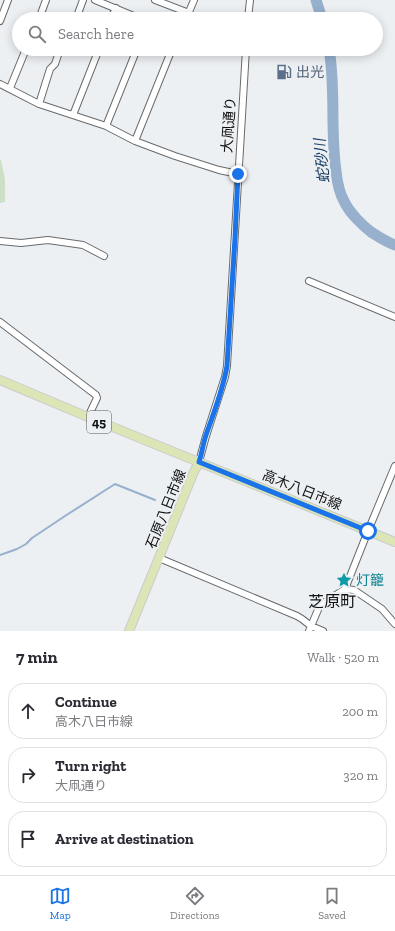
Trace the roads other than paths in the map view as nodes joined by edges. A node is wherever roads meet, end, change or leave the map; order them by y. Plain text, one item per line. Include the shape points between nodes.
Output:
1 (8, 0) edge
2 (46, 0) edge
3 (83, 0) edge
4 (95, 0) edge
5 (156, 0) edge
6 (194, 0) edge
7 (250, 0) edge
8 (116, 8) junction
9 (42, 12) edge
10 (79, 12) edge
11 (114, 12) edge
12 (125, 12) edge
13 (179, 12) edge
14 (189, 12) edge
15 (249, 12) edge
16 (0, 21) edge
17 (23, 56) edge
18 (58, 56) edge
19 (96, 56) edge
20 (134, 56) edge
21 (169, 56) edge
22 (246, 56) edge
23 (0, 84) edge
24 (10, 88) junction
25 (39, 104) junction
26 (73, 115) junction
27 (106, 126) junction
28 (135, 141) junction
29 (238, 174) junction
30 (0, 240) edge
31 (104, 256) dead end
32 (309, 280) dead end
33 (395, 317) edge
34 (0, 322) edge
35 (0, 380) edge
36 (88, 417) junction
37 (199, 462) junction
38 (395, 466) edge
39 (368, 531) junction
40 (395, 542) edge
41 (159, 558) junction
42 (345, 588) junction
43 (395, 624) edge
44 (310, 629) edge
45 (129, 631) edge
46 (323, 631) edge

1 - 16 street
2 - 9 street
3 - 10 street
4 - 8 street
5 - 13 street
6 - 14 street
7 - 15 street
8 - 11 street
8 - 12 street
17 - 24 street
18 - 25 street via 50,69
19 - 26 street
20 - 27 street
21 - 28 street
22 - 29 street, 大凧通り
23 - 24 street
24 - 25 street
25 - 26 street
26 - 27 street
27 - 28 street
28 - 29 street via 175,156
29 - 37 street, 大凧通り via 227,366
30 - 31 street via 21,243 48,240 83,245
32 - 33 street
34 - 36 street via 96,395
35 - 36 main road, 石原八日市線 / 45
36 - 37 main road, 石原八日市線 / 45
37 - 39 main road, 高木八日市線
37 - 41 main road, 石原八日市線
38 - 39 street
39 - 40 main road, 高木八日市線
39 - 42 street
41 - 44 street via 297,616
41 - 45 main road, 石原八日市線
42 - 43 street via 354,590 382,609
42 - 44 street via 320,606
44 - 46 street

